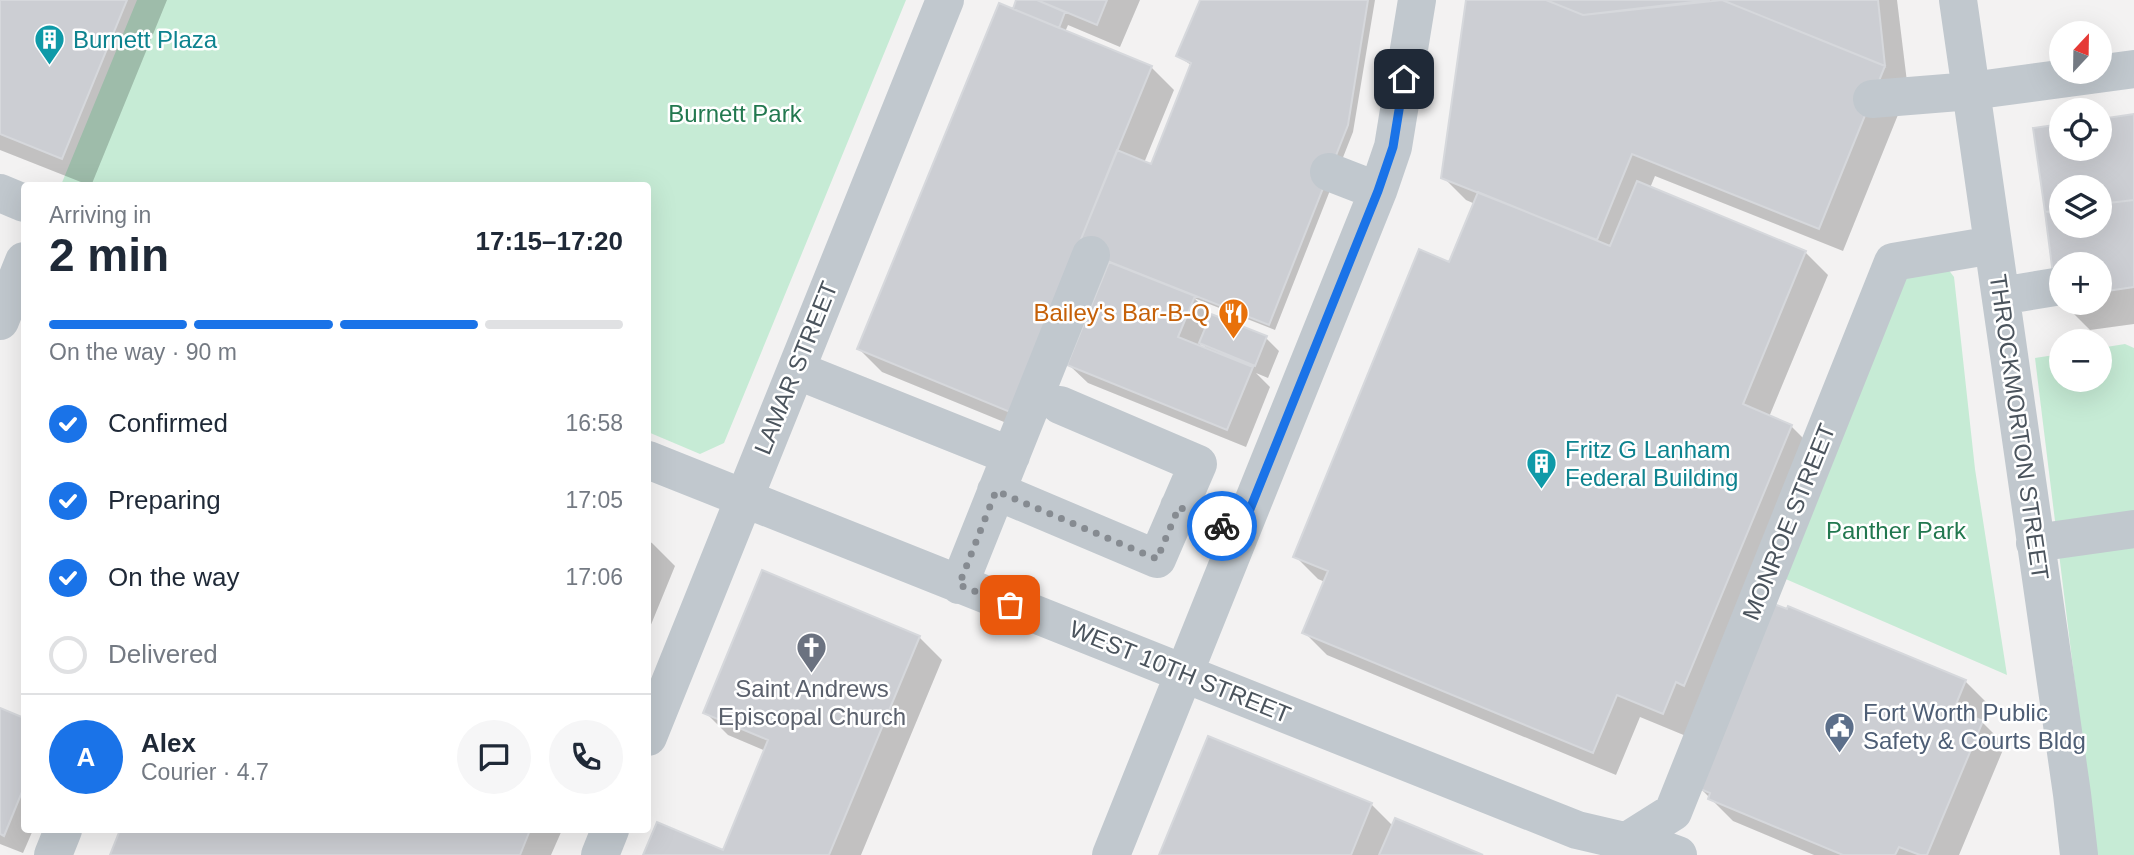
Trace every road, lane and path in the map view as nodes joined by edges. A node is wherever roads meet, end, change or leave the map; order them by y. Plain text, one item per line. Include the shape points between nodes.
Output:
1 (945, 0) edge
2 (1417, 0) edge
3 (1958, 0) edge
4 (2134, 69) edge
5 (1971, 91) junction
6 (1872, 99) dead end
7 (1329, 172) dead end
8 (1378, 191) junction
9 (0, 193) edge
10 (21, 202) edge
11 (1993, 245) junction
12 (1091, 255) dead end
13 (21, 268) edge
14 (2049, 288) edge
15 (2001, 296) junction
16 (0, 321) edge
17 (796, 370) junction
18 (1060, 405) dead end
19 (1011, 456) junction
20 (651, 461) edge
21 (996, 491) junction
22 (744, 499) junction
23 (1179, 507) junction
24 (2134, 529) edge
25 (1240, 534) junction
26 (2035, 543) junction
27 (959, 585) junction
28 (1184, 674) junction
29 (651, 730) edge
30 (62, 833) edge
31 (609, 833) edge
32 (1624, 848) edge
33 (53, 855) edge
34 (600, 855) edge
35 (1111, 855) edge
36 (1678, 855) edge
37 (2079, 855) edge

1 - 17 street, LAMAR STREET
2 - 8 street via 1393,147
3 - 5 street, THROCKMORTON STREET
4 - 5 street
5 - 6 street
5 - 11 street, THROCKMORTON STREET
7 - 8 street
8 - 25 street
9 - 10 street
11 - 15 street, THROCKMORTON STREET
11 - 32 street, MONROE STREET via 1893,262 1674,812
12 - 19 street
13 - 16 street
14 - 15 street
15 - 26 street, THROCKMORTON STREET
17 - 19 street
17 - 22 street, LAMAR STREET
18 - 23 street via 1198,464
19 - 21 street
20 - 22 street, WEST 10TH STREET
21 - 23 street via 1157,559
21 - 27 street
22 - 27 street, WEST 10TH STREET
22 - 29 street, LAMAR STREET
23 - 25 street
24 - 26 street
25 - 28 street
26 - 37 street, THROCKMORTON STREET
27 - 28 street, WEST 10TH STREET
28 - 32 street, WEST 10TH STREET
28 - 35 street
30 - 33 street
31 - 34 street
32 - 36 street, WEST 10TH STREET

